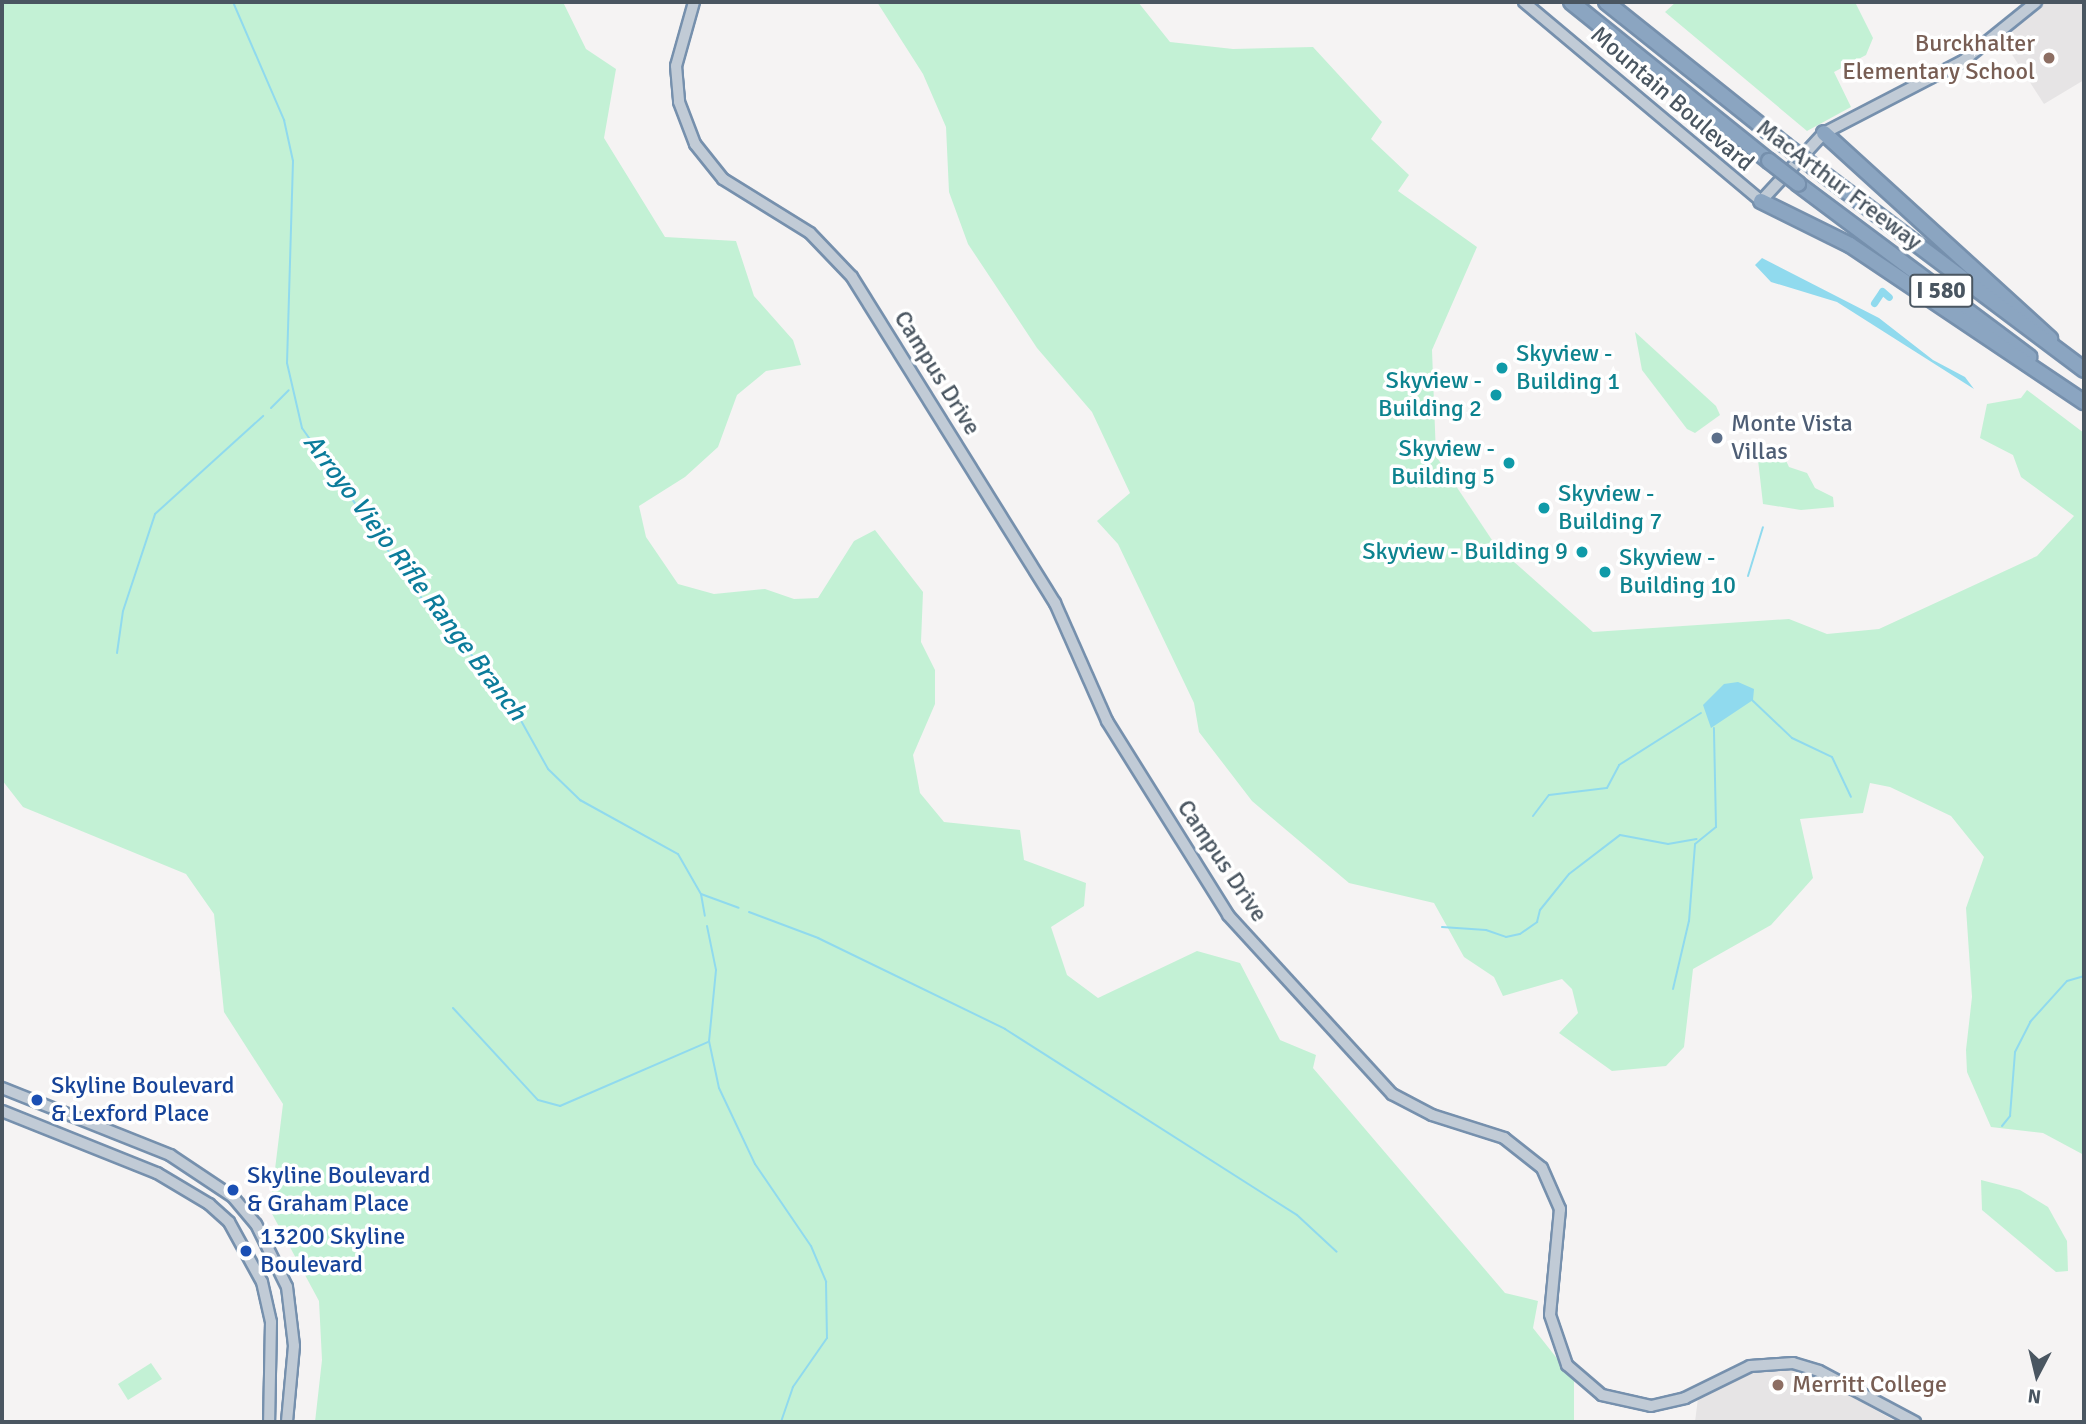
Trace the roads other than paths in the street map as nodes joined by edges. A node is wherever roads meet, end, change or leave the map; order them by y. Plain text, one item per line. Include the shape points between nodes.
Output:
1 (694, 2) edge
2 (1524, 2) edge
3 (1571, 2) edge
4 (1606, 2) edge
5 (2036, 2) edge
6 (1824, 133) junction
7 (1760, 201) junction
8 (2059, 351) junction
9 (2084, 370) edge
10 (2084, 400) edge
11 (2, 1088) edge
12 (2, 1111) edge
13 (269, 1422) edge
14 (288, 1422) edge
15 (1915, 1422) edge

1 - 15 street, Campus Drive via 676,66 680,102 695,144 723,179 810,233 852,277 1055,603 1107,721 1228,915 1392,1094 1432,1115 1504,1138 1542,1168 1560,1209 1550,1314 1567,1364 1602,1395 1651,1406 1685,1398 1750,1366 1793,1363
2 - 7 street, Mountain Boulevard
3 - 10 highway, MacArthur Freeway / I 580, bridge via 1798,184
4 - 8 highway, MacArthur Freeway / I 580, bridge via 1814,167
5 - 6 street via 1963,61
6 - 7 street
6 - 8 highway via 2039,323
7 - 10 highway via 1858,250
8 - 9 highway, MacArthur Freeway / I 580
11 - 14 street via 170,1155 225,1190 244,1209 287,1287 295,1346
12 - 13 street via 157,1173 209,1203 229,1222 262,1282 271,1322

